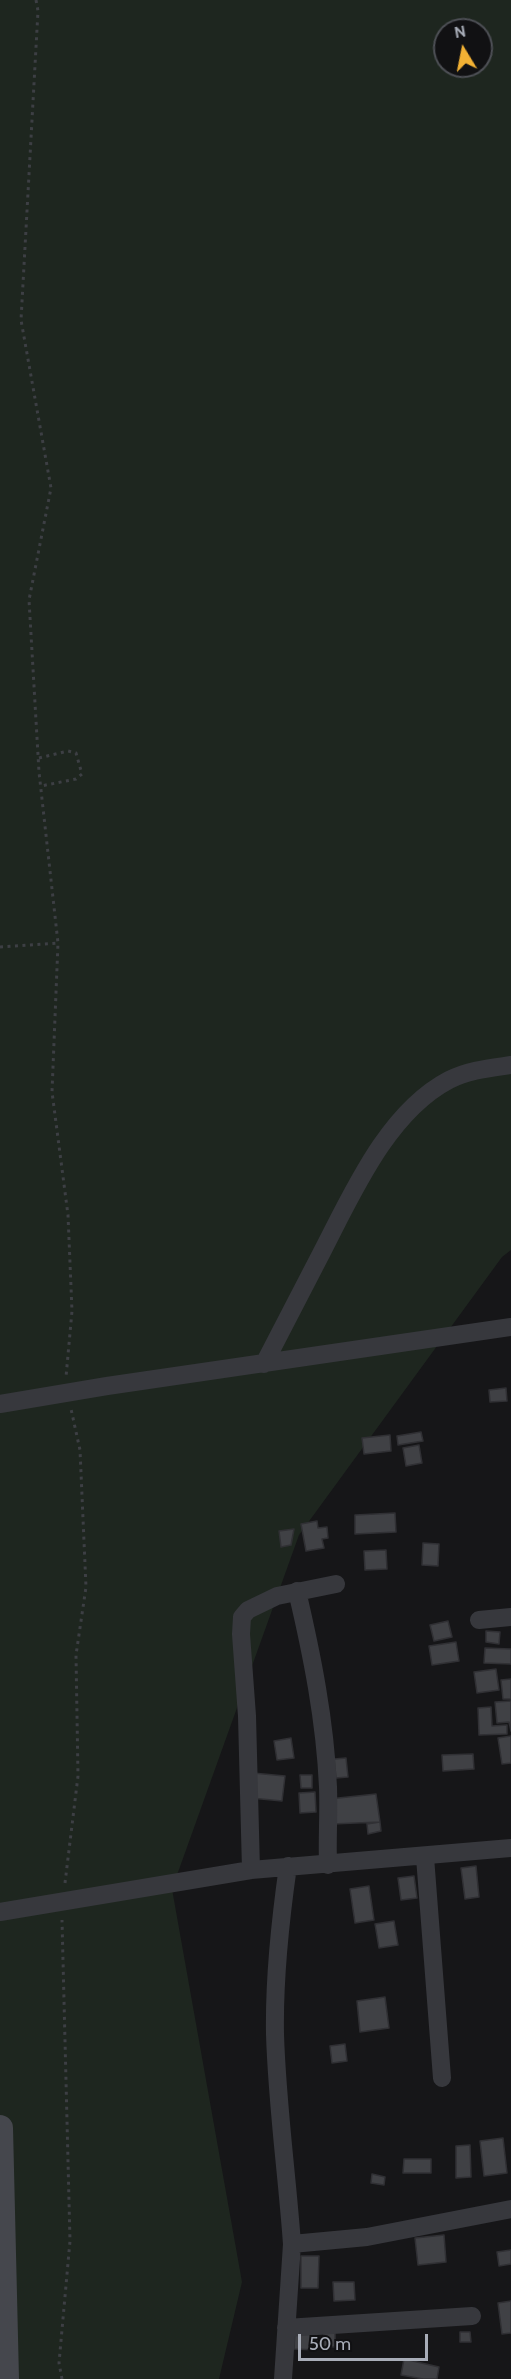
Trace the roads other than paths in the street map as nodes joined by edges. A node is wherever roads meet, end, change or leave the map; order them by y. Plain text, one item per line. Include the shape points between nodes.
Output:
1 (511, 1065) edge
2 (511, 1327) edge
3 (264, 1364) junction
4 (0, 1404) edge
5 (336, 1584) dead end
6 (297, 1591) junction
7 (511, 1617) edge
8 (479, 1620) dead end
9 (511, 1848) edge
10 (424, 1857) junction
11 (328, 1865) junction
12 (288, 1866) junction
13 (251, 1870) junction
14 (0, 1912) edge
15 (442, 2078) dead end
16 (0, 2128) edge
17 (511, 2209) edge
18 (292, 2244) junction
19 (472, 2316) dead end
20 (286, 2328) junction
21 (6, 2379) edge
22 (283, 2379) edge

1 - 3 street via 450,1079 419,1103 387,1138 363,1174
2 - 3 street
3 - 4 street
5 - 6 street
6 - 11 street via 317,1680 328,1787
6 - 13 street via 248,1610 241,1622
7 - 8 street
9 - 10 street
10 - 11 street
10 - 15 street
11 - 12 street
12 - 13 street
12 - 18 street via 278,1935 275,2032
13 - 14 street
16 - 21 street
17 - 18 street via 367,2237
18 - 20 street
19 - 20 street
20 - 22 street

